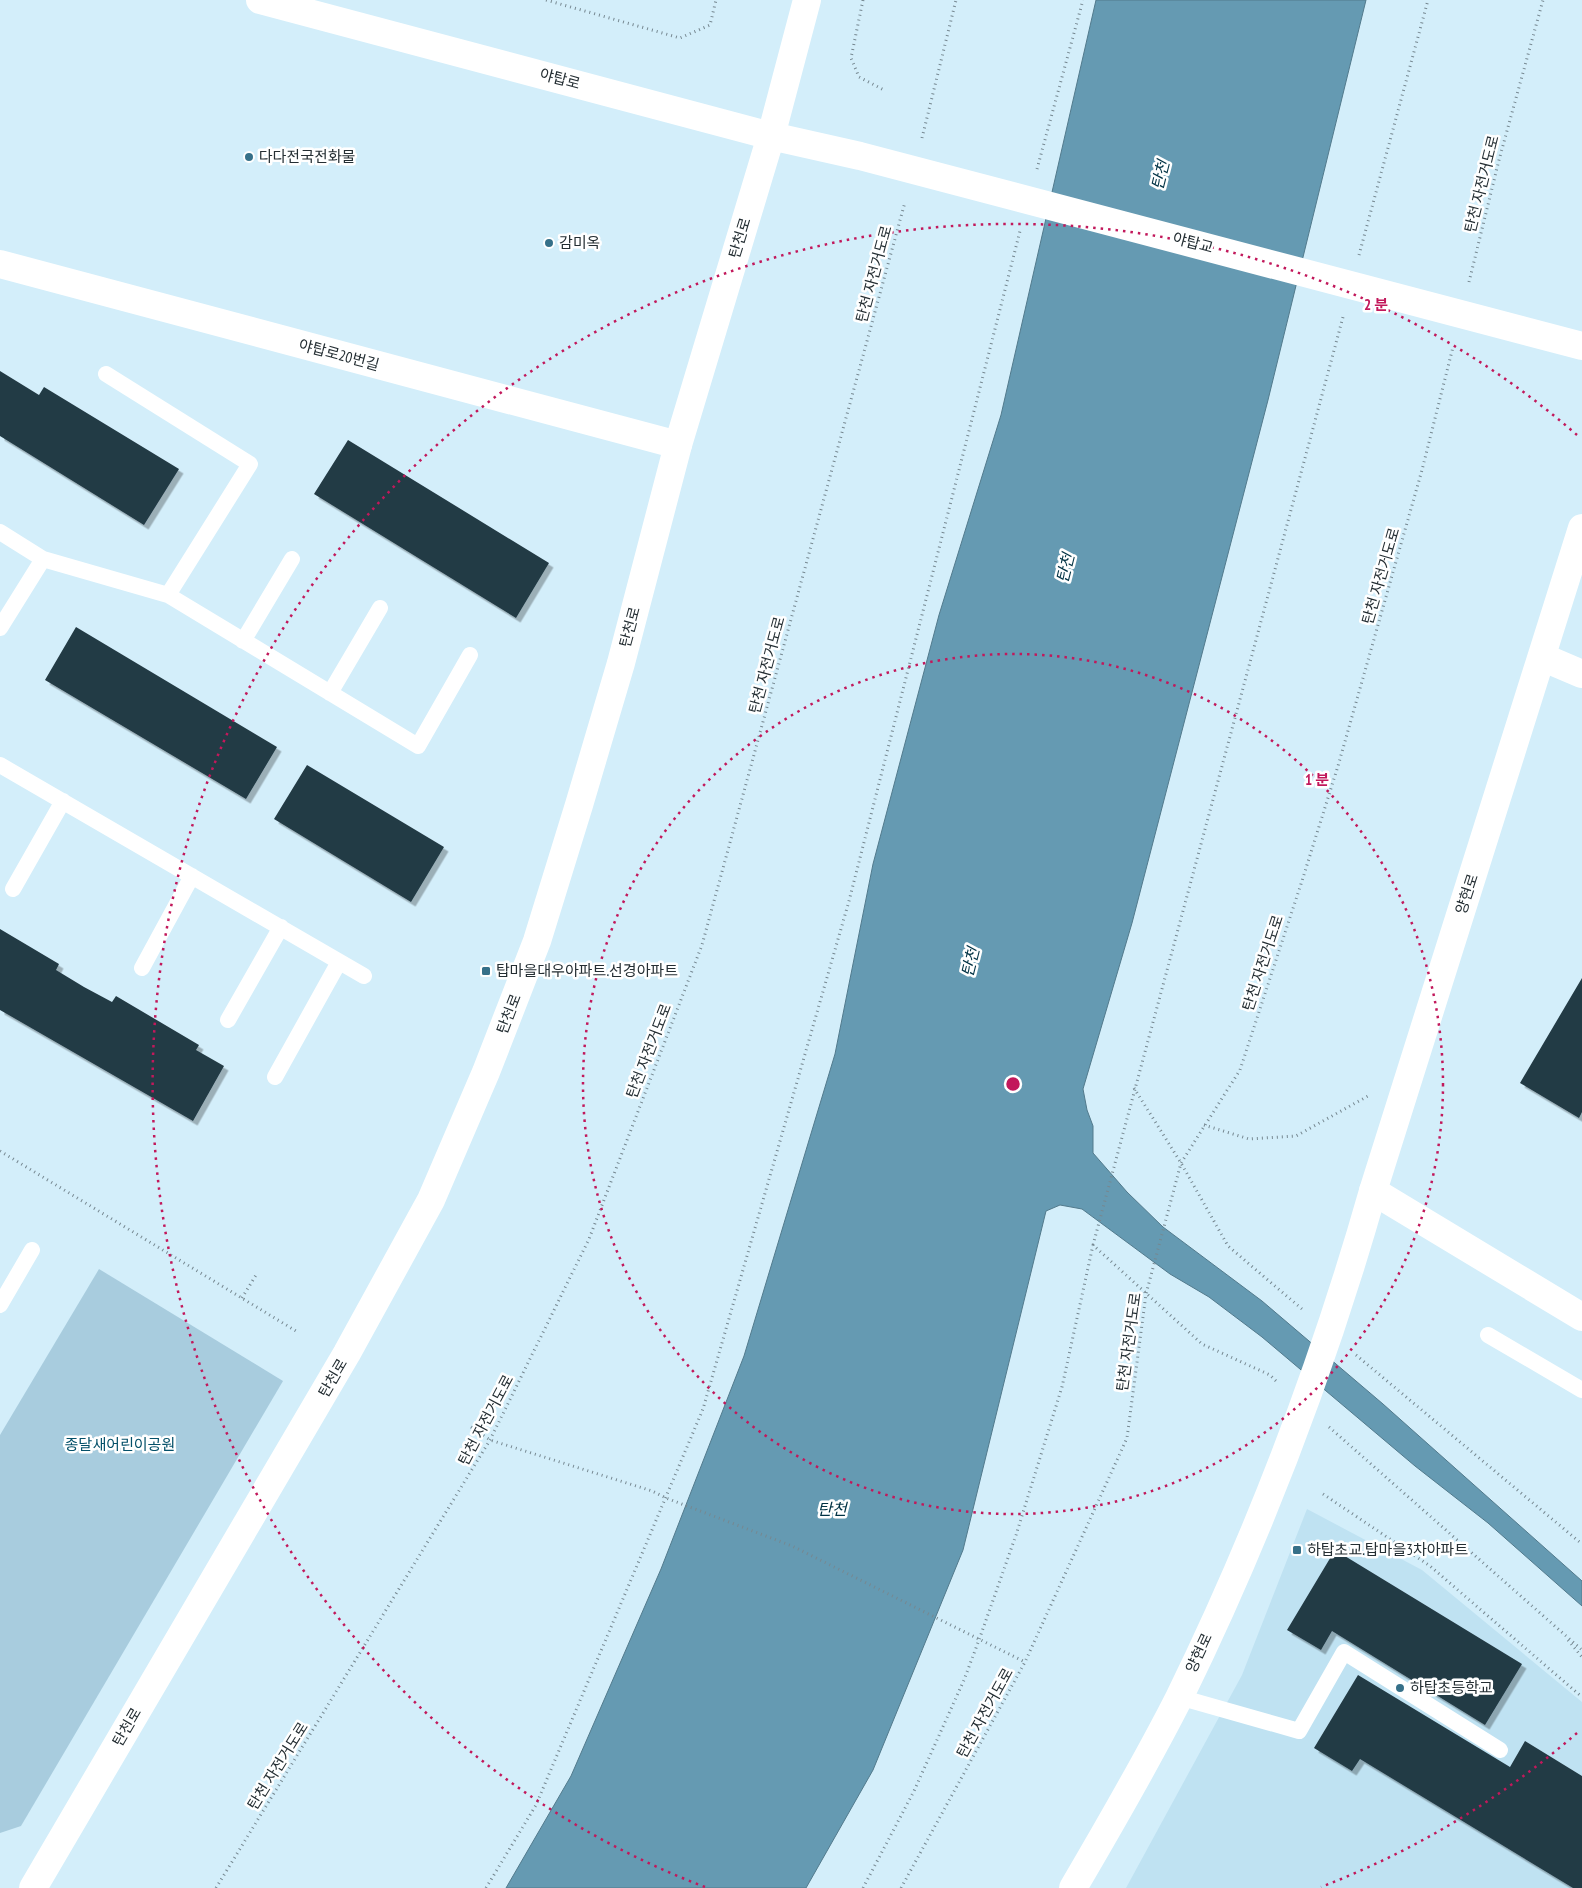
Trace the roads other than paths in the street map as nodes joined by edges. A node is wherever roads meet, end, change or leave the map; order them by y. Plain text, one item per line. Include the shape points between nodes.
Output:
1 (260, 0) edge
2 (807, 0) edge
3 (771, 136) junction
4 (860, 156) joint
5 (0, 264) edge
6 (1582, 346) edge
7 (106, 374) dead end
8 (678, 445) junction
9 (1582, 528) edge
10 (0, 532) edge
11 (43, 559) junction
12 (292, 559) dead end
13 (168, 595) junction
14 (380, 608) dead end
15 (0, 628) edge
16 (243, 641) junction
17 (470, 655) dead end
18 (1542, 657) junction
19 (1582, 674) edge
20 (330, 693) junction
21 (0, 765) edge
22 (63, 801) junction
23 (192, 876) junction
24 (13, 889) dead end
25 (281, 927) junction
26 (339, 962) junction
27 (142, 968) dead end
28 (364, 976) dead end
29 (228, 1020) dead end
30 (275, 1077) dead end
31 (1373, 1191) junction
32 (32, 1250) dead end
33 (0, 1304) edge
34 (1582, 1317) edge
35 (1488, 1335) dead end
36 (1582, 1390) edge
37 (1179, 1697) junction
38 (1500, 1750) dead end
39 (32, 1888) edge
40 (1073, 1888) edge

1 - 3 main road, 야탑로
2 - 3 main road, 탄천로
3 - 4 main road, 야탑로
3 - 8 main road, 탄천로
4 - 6 main road, 야탑교
5 - 8 main road, 야탑로20번길
7 - 13 lane via 250,464
8 - 39 main road, 탄천로 via 620,663 537,941 431,1200 347,1353
9 - 18 main road, 양현로
10 - 11 lane
11 - 13 lane
11 - 15 lane
12 - 16 lane
13 - 16 lane
14 - 20 lane
16 - 20 lane
17 - 20 lane via 418,746
18 - 19 main road
18 - 31 main road, 양현로
21 - 22 lane
22 - 23 lane
22 - 24 lane
23 - 25 lane
23 - 27 lane
25 - 26 lane
25 - 29 lane
26 - 28 lane
26 - 30 lane
31 - 34 main road
31 - 37 main road, 양현로 via 1302,1408 1232,1583
32 - 33 lane
35 - 36 lane
37 - 38 lane via 1299,1731 1344,1652
37 - 40 main road, 양현로 via 1121,1807

